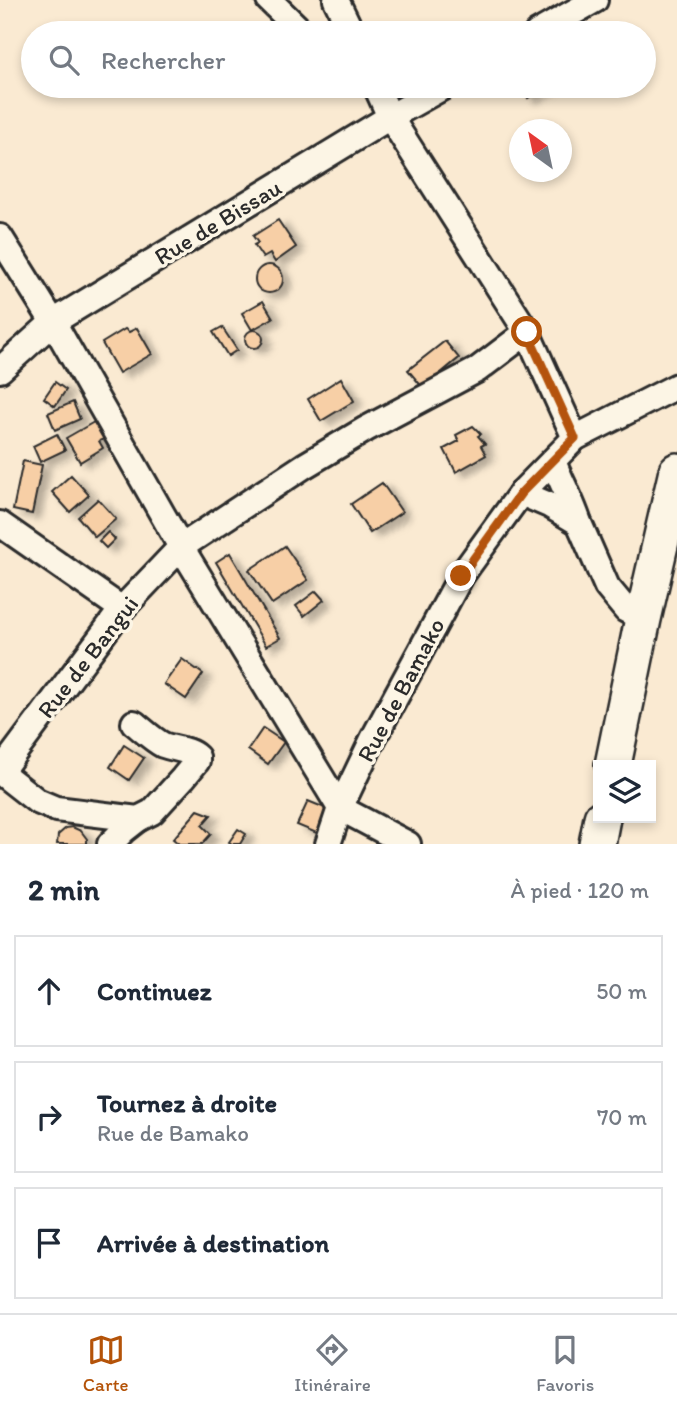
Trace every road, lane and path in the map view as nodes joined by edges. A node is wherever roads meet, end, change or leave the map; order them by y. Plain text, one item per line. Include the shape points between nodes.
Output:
1 (269, 0) edge
2 (336, 0) edge
3 (590, 1) edge
4 (291, 21) edge
5 (346, 21) edge
6 (557, 21) edge
7 (370, 98) edge
8 (381, 98) edge
9 (424, 98) edge
10 (390, 117) junction
11 (0, 237) edge
12 (53, 322) junction
13 (527, 332) junction
14 (0, 370) edge
15 (677, 386) edge
16 (575, 438) junction
17 (553, 461) junction
18 (677, 471) edge
19 (521, 493) junction
20 (579, 523) junction
21 (0, 524) edge
22 (181, 547) junction
23 (122, 609) junction
24 (643, 619) junction
25 (134, 723) dead end
26 (614, 760) edge
27 (0, 772) edge
28 (340, 808) junction
29 (138, 819) junction
30 (601, 823) edge
31 (110, 844) edge
32 (328, 844) edge
33 (408, 844) edge
34 (597, 844) edge

1 - 4 street
2 - 5 street
3 - 6 street
7 - 10 street
8 - 10 street
9 - 10 street, Rue de Bissau
10 - 12 street, Rue de Bissau
10 - 13 street
11 - 12 street
12 - 14 street, Rue de Bissau
12 - 22 street
13 - 16 street
13 - 22 street, Rue de Bangui via 477,370 304,466
15 - 16 street, Rue de Bamako
16 - 17 street, Rue de Bamako
17 - 19 street, Rue de Bamako
17 - 20 street
18 - 24 highway
19 - 20 street
19 - 28 street, Rue de Bamako via 461,576
20 - 24 street via 607,587 626,610
21 - 23 street
22 - 23 street, Rue de Bangui
22 - 28 street
23 - 27 street, Rue de Bangui
24 - 26 highway
25 - 29 street via 158,742 197,757 152,812
27 - 29 street via 37,802 56,809
28 - 32 street, Rue de Bamako
28 - 33 street
29 - 31 street
30 - 34 highway

